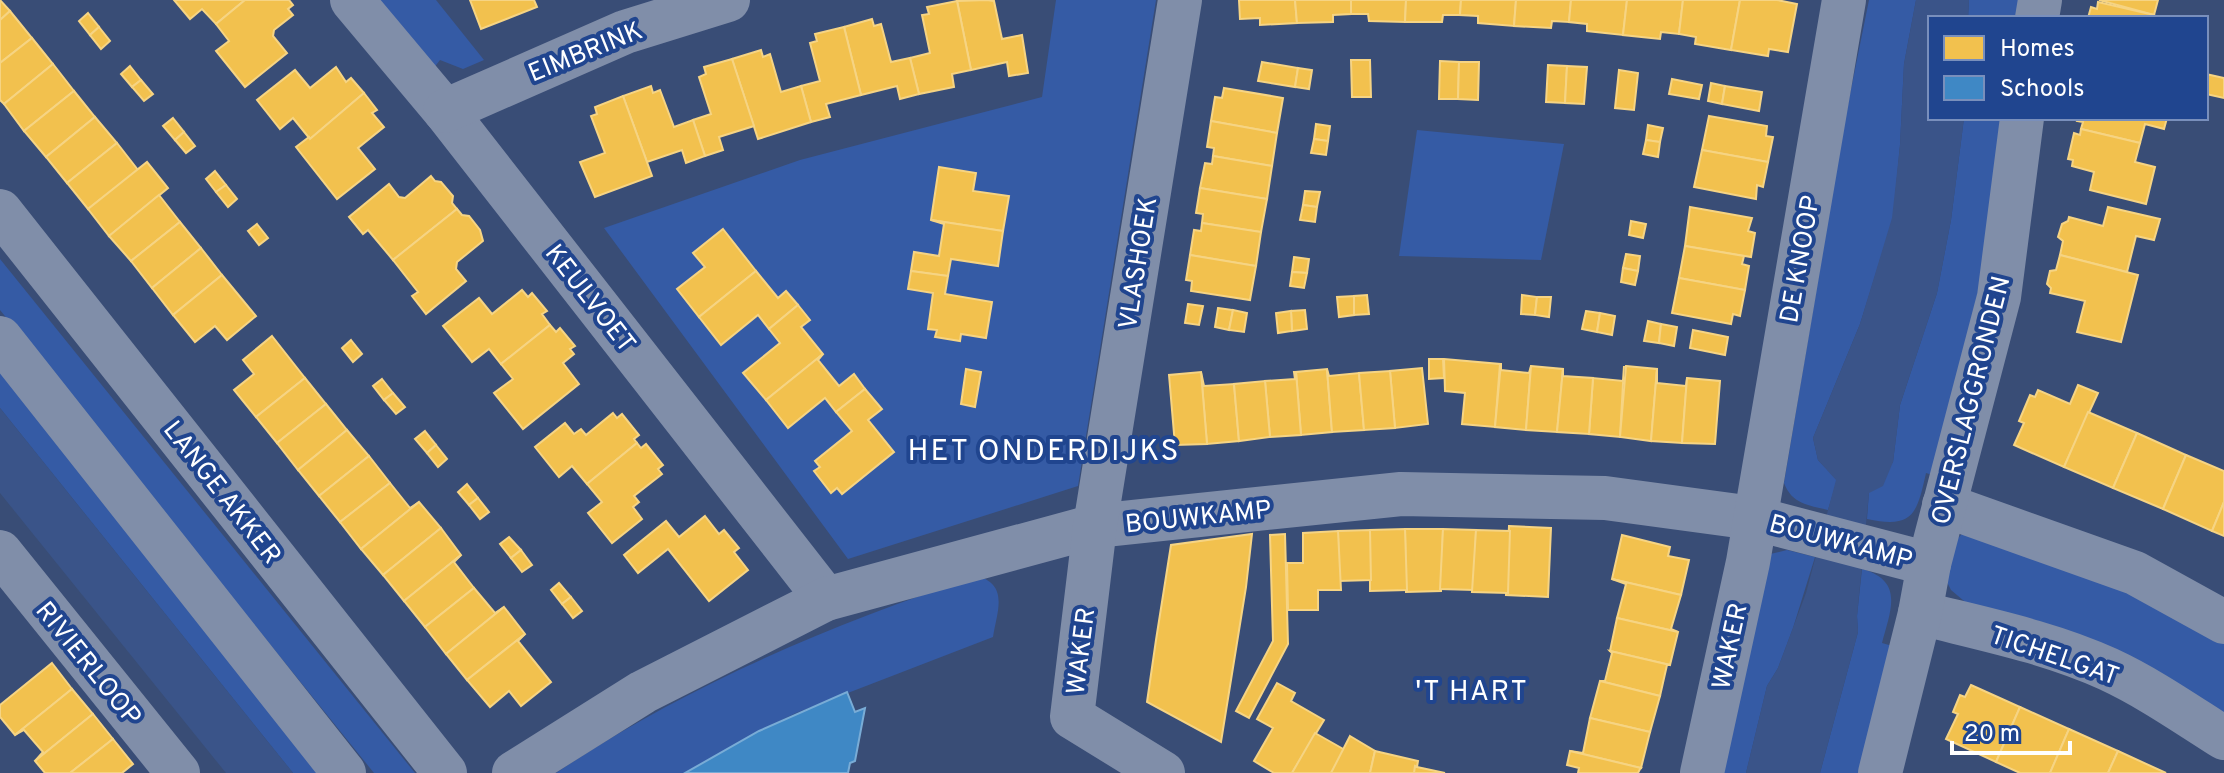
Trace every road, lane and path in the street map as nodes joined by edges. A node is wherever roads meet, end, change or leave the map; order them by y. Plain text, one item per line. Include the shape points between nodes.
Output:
1 (352, 0) edge
2 (728, 0) edge
3 (1180, 0) edge
4 (1844, 0) edge
5 (445, 111) junction
6 (2022, 120) edge
7 (0, 211) edge
8 (0, 338) edge
9 (1944, 505) junction
10 (1753, 518) junction
11 (1095, 526) junction
12 (0, 552) edge
13 (1929, 564) junction
14 (826, 599) junction
15 (1920, 613) junction
16 (2224, 622) edge
17 (2224, 738) edge
18 (178, 773) edge
19 (344, 773) edge
20 (445, 773) edge
21 (514, 773) edge
22 (1163, 773) edge
23 (1702, 773) edge
24 (1880, 773) edge

1 - 5 street, KEULVOET
2 - 5 street, EIMBRINK via 625,32
3 - 11 street, VLASHOEK
4 - 10 street, DE KNOOP
5 - 14 street, KEULVOET
6 - 9 street, OVERSLAGGRONDEN via 1999,297
7 - 20 street, LANGE AKKER
8 - 19 street
9 - 13 street, OVERSLAGGRONDEN
9 - 16 street via 2135,573
10 - 11 street, BOUWKAMP via 1605,498 1401,494
10 - 13 street, BOUWKAMP
10 - 23 street, WAKER
11 - 14 street, BOUWKAMP
11 - 22 street, WAKER via 1072,717
12 - 18 street, RIVIERLOOP
13 - 15 street, OVERSLAGGRONDEN
14 - 21 street, BOUWKAMP via 643,692
15 - 17 street, TICHELGAT via 2109,669
15 - 24 street, OVERSLAGGRONDEN

